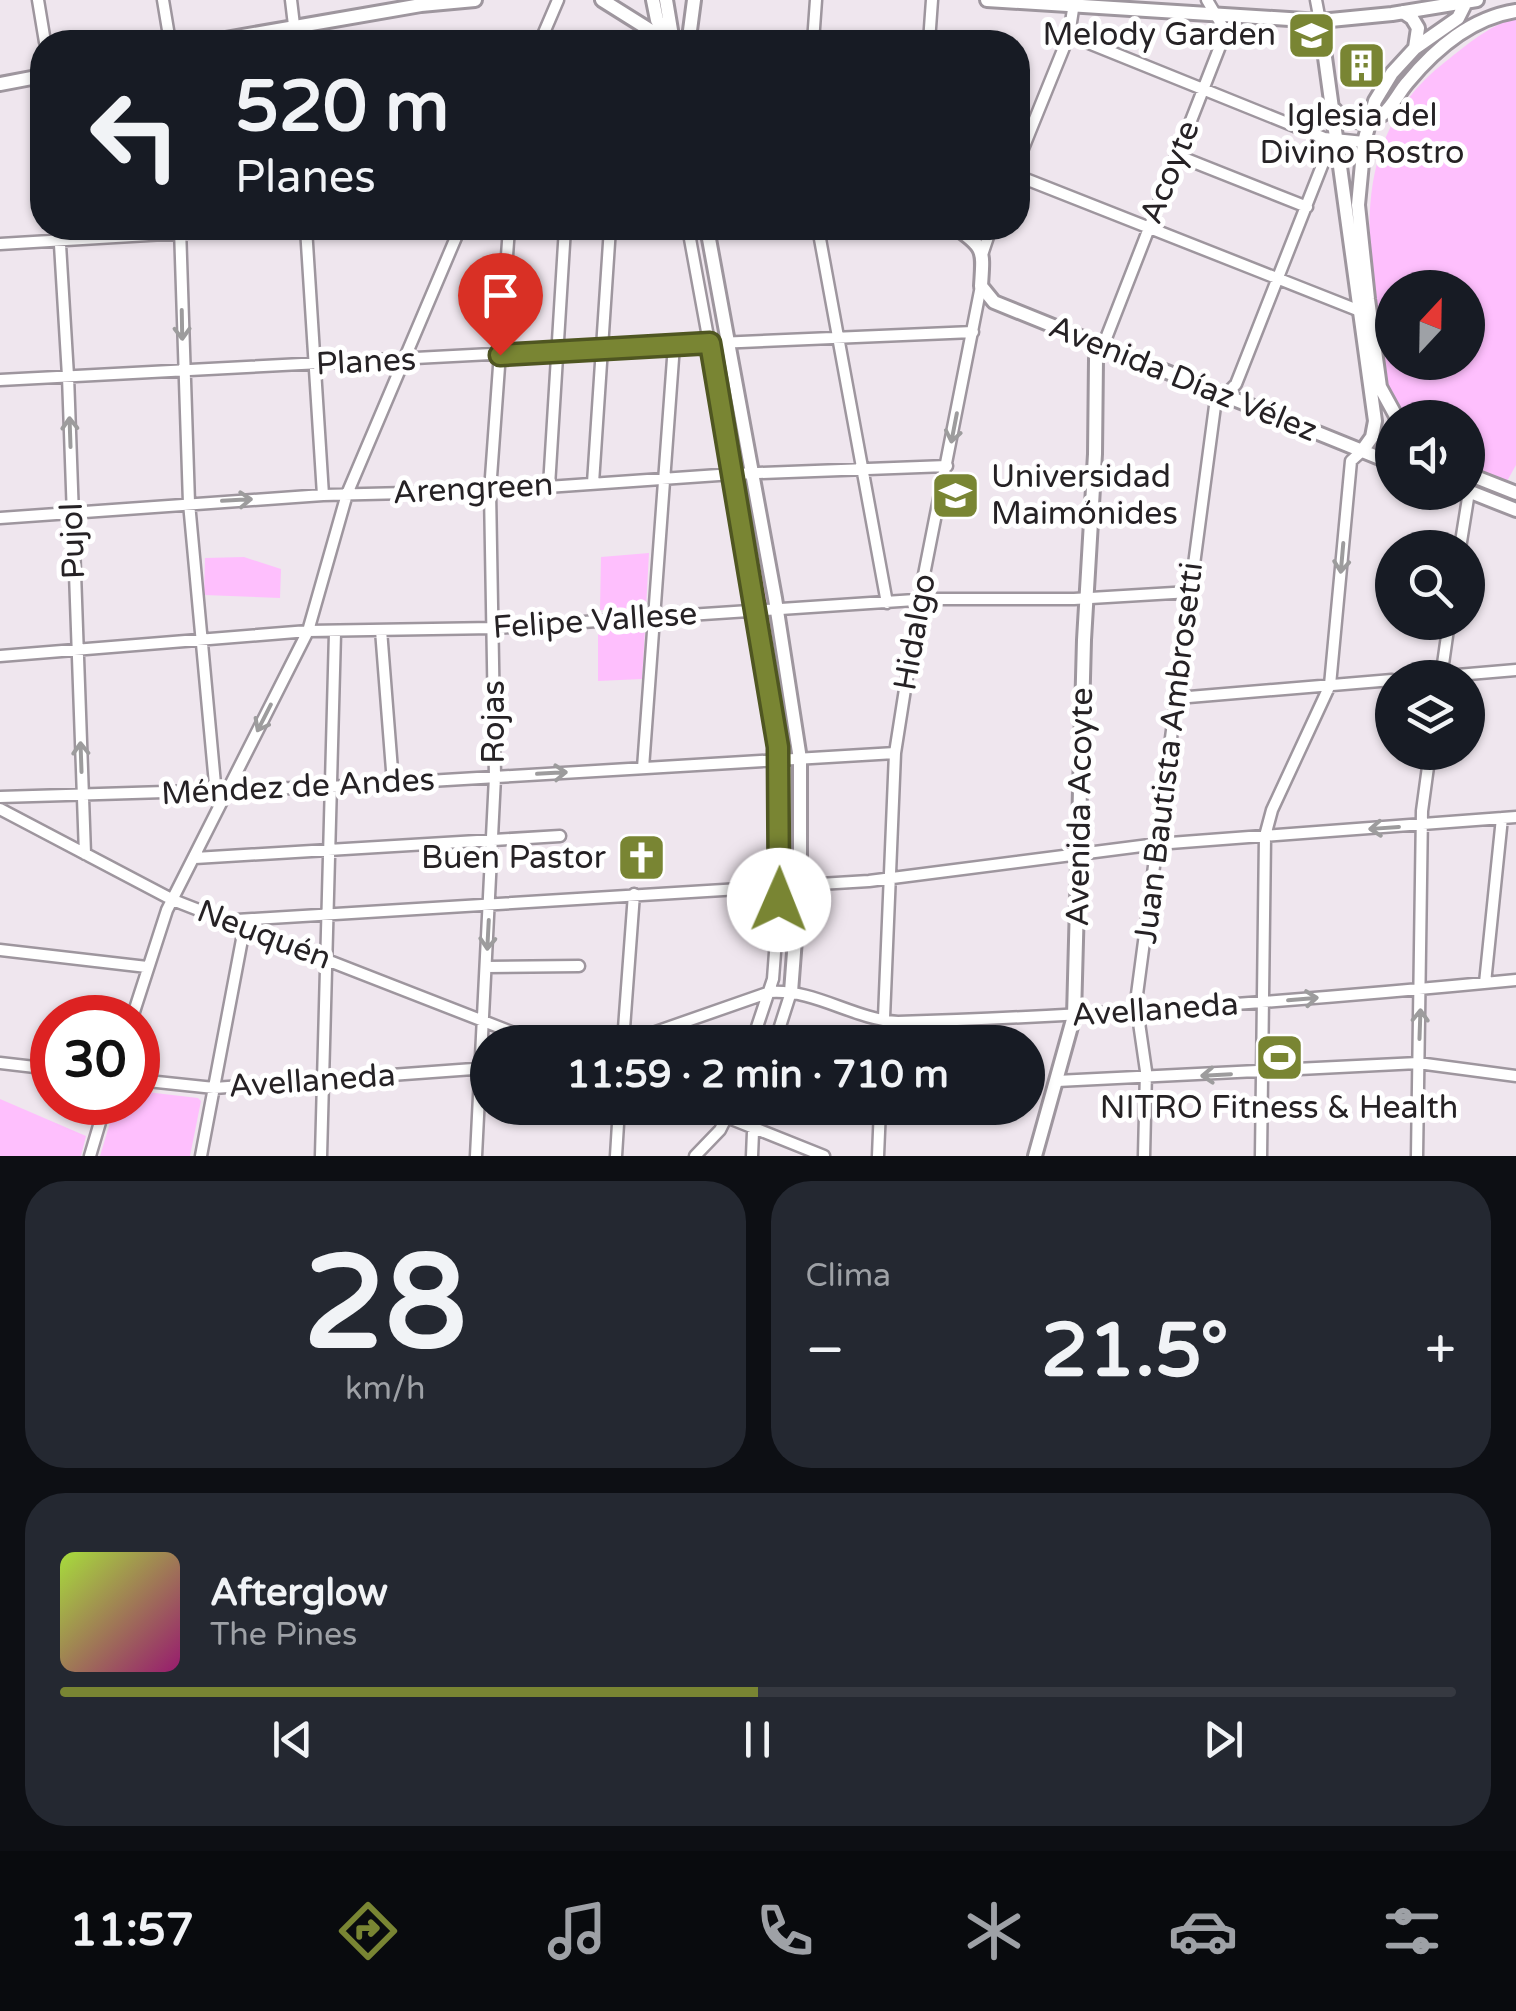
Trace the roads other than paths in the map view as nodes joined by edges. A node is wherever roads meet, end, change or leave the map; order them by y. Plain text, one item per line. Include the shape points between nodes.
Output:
1 (38, 0) edge
2 (163, 0) edge
3 (290, 0) edge
4 (475, 0) edge
5 (558, 0) edge
6 (602, 0) edge
7 (653, 0) edge
8 (666, 0) edge
9 (694, 0) edge
10 (816, 0) edge
11 (932, 0) edge
12 (987, 0) edge
13 (1207, 0) edge
14 (1316, 0) edge
15 (1469, 1) edge
16 (420, 2) edge
17 (1074, 3) edge
18 (1516, 10) edge
19 (1402, 12) junction
20 (1216, 16) junction
21 (1320, 21) junction
22 (296, 25) junction
23 (43, 30) edge
24 (168, 30) edge
25 (270, 30) edge
26 (296, 30) edge
27 (545, 30) edge
28 (642, 30) edge
29 (663, 30) edge
30 (670, 30) edge
31 (691, 30) edge
32 (814, 30) edge
33 (930, 30) edge
34 (1068, 35) junction
35 (1415, 48) junction
36 (30, 78) edge
37 (0, 84) edge
38 (1203, 89) junction
39 (1334, 109) junction
40 (1372, 119) junction
41 (1030, 131) edge
42 (1338, 141) junction
43 (1364, 142) junction
44 (1176, 155) junction
45 (1030, 181) edge
46 (1307, 207) junction
47 (1147, 229) junction
48 (80, 240) edge
49 (180, 240) edge
50 (307, 240) edge
51 (455, 240) edge
52 (508, 240) edge
53 (564, 240) edge
54 (609, 240) edge
55 (690, 240) edge
56 (710, 240) edge
57 (820, 240) edge
58 (974, 240) edge
59 (987, 240) edge
60 (60, 242) junction
61 (0, 244) edge
62 (983, 252) junction
63 (1278, 282) junction
64 (981, 286) junction
65 (1364, 313) junction
66 (973, 332) junction
67 (839, 338) junction
68 (731, 342) junction
69 (710, 343) junction
70 (674, 345) junction
71 (1102, 346) junction
72 (602, 348) junction
73 (557, 351) junction
74 (500, 355) junction
75 (404, 360) junction
76 (313, 364) junction
77 (182, 372) junction
78 (68, 376) junction
79 (0, 380) edge
80 (1226, 395) junction
81 (1386, 400) edge
82 (1374, 432) joint
83 (1362, 450) junction
84 (1375, 455) edge
85 (947, 466) junction
86 (862, 470) junction
87 (734, 474) junction
88 (754, 474) junction
89 (665, 478) junction
90 (1485, 481) edge
91 (593, 483) junction
92 (549, 486) junction
93 (490, 491) junction
94 (1516, 493) edge
95 (347, 494) junction
96 (323, 495) junction
97 (1485, 497) edge
98 (190, 502) junction
99 (1516, 510) edge
100 (72, 513) junction
101 (0, 518) edge
102 (1190, 592) junction
103 (1086, 598) junction
104 (919, 600) junction
105 (887, 602) junction
106 (777, 610) junction
107 (756, 611) junction
108 (653, 616) junction
109 (494, 628) junction
110 (381, 630) junction
111 (308, 631) junction
112 (335, 633) junction
113 (199, 638) junction
114 (77, 648) junction
115 (0, 656) edge
116 (1516, 670) edge
117 (1485, 673) edge
118 (1375, 681) edge
119 (1330, 685) junction
120 (1177, 698) junction
121 (895, 753) junction
122 (800, 759) junction
123 (780, 760) junction
124 (643, 768) junction
125 (1428, 770) edge
126 (495, 777) junction
127 (393, 783) junction
128 (329, 788) junction
129 (214, 792) junction
130 (228, 792) junction
131 (83, 796) junction
132 (0, 797) edge
133 (222, 804) junction
134 (0, 810) edge
135 (1516, 817) edge
136 (1502, 818) junction
137 (1422, 825) junction
138 (560, 836) dead end
139 (1265, 836) junction
140 (492, 840) junction
141 (1158, 844) junction
142 (327, 850) junction
143 (85, 854) junction
144 (1081, 855) junction
145 (195, 858) junction
146 (892, 878) junction
147 (799, 885) junction
148 (780, 886) junction
149 (634, 894) junction
150 (173, 900) junction
151 (490, 904) junction
152 (326, 915) junction
153 (220, 920) junction
154 (244, 929) junction
155 (0, 950) edge
156 (325, 959) junction
157 (486, 966) junction
158 (579, 966) dead end
159 (147, 967) junction
160 (1516, 980) edge
161 (1485, 983) junction
162 (1421, 988) junction
163 (770, 992) junction
164 (792, 992) junction
165 (139, 995) edge
166 (1265, 1003) junction
167 (1136, 1012) junction
168 (1074, 1016) junction
169 (884, 1021) junction
170 (483, 1022) junction
171 (483, 1025) edge
172 (491, 1025) edge
173 (626, 1025) edge
174 (674, 1025) edge
175 (758, 1025) edge
176 (781, 1025) edge
177 (884, 1025) edge
178 (0, 1063) edge
179 (1418, 1063) junction
180 (30, 1066) edge
181 (470, 1069) edge
182 (1264, 1073) junction
183 (1516, 1076) edge
184 (1146, 1078) junction
185 (324, 1080) junction
186 (1057, 1081) junction
187 (160, 1082) edge
188 (214, 1088) junction
189 (99, 1125) edge
190 (479, 1125) edge
191 (618, 1125) edge
192 (722, 1125) edge
193 (748, 1125) edge
194 (879, 1125) edge
195 (753, 1127) junction
196 (90, 1156) edge
197 (200, 1156) edge
198 (321, 1156) edge
199 (476, 1156) edge
200 (616, 1156) edge
201 (695, 1156) edge
202 (752, 1156) edge
203 (824, 1156) edge
204 (878, 1156) edge
205 (1036, 1156) edge
206 (1144, 1156) edge
207 (1261, 1156) edge
208 (1417, 1156) edge

1 - 23 street
2 - 24 street
3 - 22 street
4 - 16 main road
5 - 27 street
6 - 28 main road
7 - 29 main road
8 - 30 main road
9 - 31 main road
10 - 32 street
11 - 33 street
12 - 17 main road
13 - 20 street
14 - 21 street
15 - 19 main road
15 - 35 main road via 1458,18
16 - 22 main road
17 - 20 main road
17 - 34 street
18 - 40 main road via 1458,34
19 - 21 main road
19 - 35 main road via 1418,28
20 - 21 main road
20 - 38 street, Acoyte via 1224,36
21 - 39 main road
22 - 25 main road
22 - 26 street
34 - 38 street
34 - 41 street
35 - 40 main road via 1385,84
36 - 37 main road
38 - 42 street
38 - 44 street, Acoyte
39 - 40 main road via 1349,120
39 - 42 main road
40 - 43 main road
42 - 43 street
42 - 46 street, Juan Bautista Ambrosetti
42 - 65 main road
43 - 65 main road via 1358,213
44 - 46 street
44 - 47 street, Acoyte
45 - 47 street
46 - 63 street, Juan Bautista Ambrosetti
47 - 63 street
47 - 71 street, Acoyte
48 - 60 street
49 -> 77 street
50 - 76 street
51 - 75 street
52 - 74 street, Rojas
53 - 73 street
54 - 72 street
55 - 69 street
56 - 68 main road
57 - 67 street
58 - 62 main road
59 - 62 street, Hidalgo
60 - 61 street
60 - 78 street, Pujol
62 - 64 main road, Hidalgo
63 - 65 street
63 - 80 street, Juan Bautista Ambrosetti
64 - 66 street, Hidalgo
64 - 71 main road, Avenida Díaz Vélez via 994,302
65 - 81 main road
65 - 82 main road
66 - 67 street, Planes
66 -> 85 street, Hidalgo
67 - 68 street, Planes
67 - 86 street
68 - 69 street, Planes
68 - 88 main road
69 - 70 street, Planes
69 - 87 street
70 - 72 street, Planes
70 - 89 street
71 - 80 main road, Avenida Díaz Vélez
71 - 103 main road, Avenida Acoyte
72 - 73 street, Planes
72 - 91 street
73 - 74 street, Planes
73 - 92 street
74 - 75 street, Planes
74 - 93 street, Rojas
75 - 76 street, Planes
75 - 95 street
76 - 77 street, Planes
76 - 96 street
77 - 78 street, Planes
77 - 98 street
78 - 79 street, Planes
100 -> 78 street, Pujol
80 - 83 main road, Avenida Díaz Vélez
80 - 102 street, Juan Bautista Ambrosetti via 1215,406
82 - 83 main road
83 - 84 main road, Avenida Díaz Vélez
83 -> 119 street via 1351,461
85 - 86 street, Arengreen
85 - 104 street, Hidalgo
86 - 88 street, Arengreen
86 - 105 street
87 - 88 street, Arengreen
87 - 89 street, Arengreen
87 - 107 street
88 - 106 main road
89 - 91 street, Arengreen
89 - 108 street
90 - 94 main road
91 - 92 street, Arengreen
92 - 93 street, Arengreen
93 - 95 street, Arengreen
93 - 109 street, Rojas
95 - 96 street, Arengreen
95 - 111 street
98 -> 96 street, Arengreen
97 - 99 main road
98 - 100 street, Arengreen
98 - 113 street
100 - 101 street, Arengreen
100 - 114 street, Pujol
102 - 103 street, Felipe Vallese
102 - 120 street, Juan Bautista Ambrosetti
103 - 104 street, Felipe Vallese
103 - 144 main road, Avenida Acoyte
104 - 105 street, Felipe Vallese
104 - 121 street, Hidalgo
105 - 106 street, Felipe Vallese
106 - 107 street, Felipe Vallese
106 - 122 main road
107 - 108 street, Felipe Vallese
107 - 123 street
108 - 109 street, Felipe Vallese
108 - 124 street
109 - 110 street, Felipe Vallese
109 - 126 street, Rojas
110 - 112 street, Felipe Vallese
110 - 127 street
111 - 112 street, Felipe Vallese
111 - 113 street, Felipe Vallese
111 -> 130 street
112 - 128 street
113 - 114 street, Felipe Vallese
113 - 129 street
114 - 115 street, Felipe Vallese
131 -> 114 street, Pujol
116 - 117 street
118 - 119 street
119 - 120 street
119 - 139 street
120 - 141 street, Juan Bautista Ambrosetti
121 - 122 street, Méndez de Andes
121 - 146 street, Hidalgo
122 - 123 street, Méndez de Andes
122 - 147 main road
123 - 124 street, Méndez de Andes
123 - 148 street
126 -> 124 street, Méndez de Andes
125 - 137 street
126 - 127 street, Méndez de Andes
126 - 140 street, Rojas
127 - 128 street, Méndez de Andes
128 - 130 street, Méndez de Andes
128 - 142 street
129 - 130 street, Méndez de Andes
129 - 131 street, Méndez de Andes
129 - 133 street
130 - 133 street
131 - 132 street, Méndez de Andes
131 - 143 street, Pujol
133 - 145 street
134 - 143 street, Neuquén
135 - 136 street
136 - 137 street
136 - 161 street
137 -> 139 street
137 - 162 street
138 - 140 street
139 - 141 street
139 - 166 street
140 - 142 street
140 - 151 street, Rojas
141 - 144 street
141 - 167 street, Juan Bautista Ambrosetti
142 - 145 street
142 - 152 street
143 - 150 street, Neuquén
144 - 146 street
144 - 168 main road, Avenida Acoyte
145 - 150 street
146 - 147 street
146 - 169 street, Hidalgo
147 - 148 street
147 - 164 main road
148 - 149 street
148 - 163 street
149 - 151 street
149 - 173 street
150 - 153 street, Neuquén
150 - 159 street
151 - 152 street
151 -> 157 street, Rojas
152 - 153 street
152 - 156 street
153 - 154 street, Neuquén
154 - 156 street, Neuquén
154 - 188 street
155 - 159 street
156 - 170 street, Neuquén
156 - 185 street
157 - 158 street
157 - 170 street, Rojas
159 - 165 street
160 - 161 street, Avellaneda
161 - 162 street, Avellaneda
166 -> 162 street, Avellaneda
179 -> 162 street
163 - 164 street, Avellaneda
163 - 174 street, Avellaneda
163 - 175 street
164 - 169 street, Avellaneda
164 - 176 street
166 - 167 street, Avellaneda
166 - 182 street
167 - 168 street, Avellaneda
167 - 184 street, Juan Bautista Ambrosetti
168 - 169 street, Avellaneda
168 - 186 main road, Avenida Acoyte
169 - 177 street, Hidalgo
170 - 171 street, Rojas
170 - 172 street, Neuquén
178 - 180 street
179 - 182 street
179 - 183 street
179 - 208 street
181 - 185 street, Avellaneda
182 -> 184 street
182 - 207 street
184 - 186 street
184 - 206 street, Juan Bautista Ambrosetti
185 - 188 street, Avellaneda
185 - 198 street
186 - 205 main road, Avenida Acoyte
187 - 188 street, Avellaneda
188 - 197 street
189 - 196 street
190 - 199 street, Rojas
191 - 200 street
192 - 201 street
193 - 195 street
194 - 204 street
195 - 202 street
195 - 203 street

